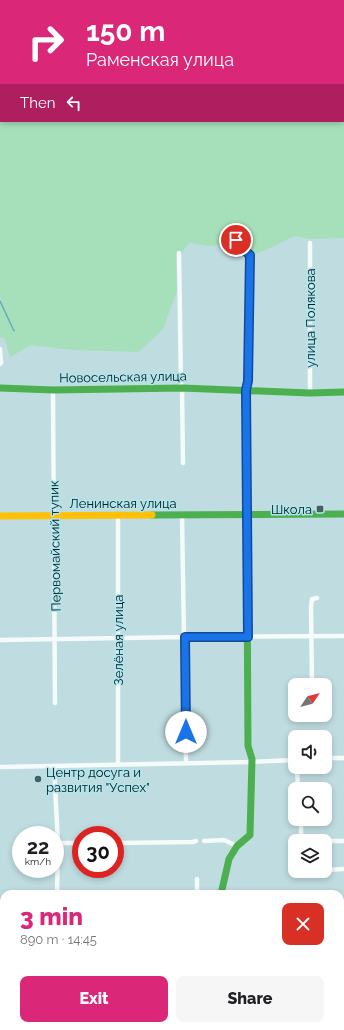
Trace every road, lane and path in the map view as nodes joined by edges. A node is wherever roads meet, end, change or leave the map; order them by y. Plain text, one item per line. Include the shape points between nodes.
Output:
1 (236, 240) dead end
2 (310, 243) dead end
3 (179, 253) dead end
4 (0, 349) edge
5 (0, 364) edge
6 (0, 388) edge
7 (181, 388) junction
8 (53, 390) junction
9 (246, 390) junction
10 (344, 392) edge
11 (310, 393) junction
12 (183, 464) dead end
13 (247, 514) junction
14 (344, 514) edge
15 (118, 515) junction
16 (182, 515) junction
17 (0, 516) edge
18 (54, 516) junction
19 (317, 598) dead end
20 (344, 636) edge
21 (185, 637) junction
22 (248, 637) junction
23 (312, 637) junction
24 (118, 638) junction
25 (55, 639) junction
26 (0, 640) edge
27 (312, 678) edge
28 (55, 703) dead end
29 (332, 758) edge
30 (344, 758) edge
31 (288, 760) edge
32 (251, 762) junction
33 (186, 763) junction
34 (118, 765) junction
35 (54, 766) junction
36 (0, 767) edge
37 (57, 826) edge
38 (204, 840) dead end
39 (332, 840) edge
40 (344, 840) edge
41 (196, 841) dead end
42 (124, 843) edge
43 (237, 846) junction
44 (332, 870) edge
45 (344, 870) edge
46 (58, 878) edge
47 (197, 879) dead end
48 (58, 890) edge
49 (197, 890) edge
50 (222, 890) edge

1 - 9 street via 250,255
2 - 11 street, улица Полякова
3 - 7 street
4 - 5 street
6 - 8 street, Новосельская улица
7 - 8 street, Новосельская улица
7 - 9 street, Новосельская улица
7 - 12 street
8 - 18 street, Первомайский тупик
9 - 11 street, Новосельская улица
9 - 13 street
10 - 11 street, Новосельская улица
13 - 14 street, Ленинская улица
13 - 16 street, Ленинская улица
13 - 22 street
15 - 16 street, Ленинская улица
15 - 18 street, Ленинская улица
15 - 24 street, Зелёная улица
16 - 21 street
17 - 18 street, Ленинская улица
18 - 25 street, Первомайский тупик
19 - 23 street via 312,600
20 - 23 street
21 - 22 street
21 - 24 street
21 - 33 street
22 - 23 street
22 - 32 street via 248,746
23 - 27 street
24 - 25 street
24 - 34 street, Зелёная улица
25 - 26 street
25 - 28 street, Первомайский тупик
29 - 30 street
31 - 32 street
32 - 33 street
32 - 43 street via 250,834
33 - 34 street
34 - 35 street
35 - 36 street
35 - 37 street
38 - 43 street via 224,840
39 - 40 street
41 - 42 street
43 - 50 street via 229,859
44 - 45 street
46 - 48 street
47 - 49 street

